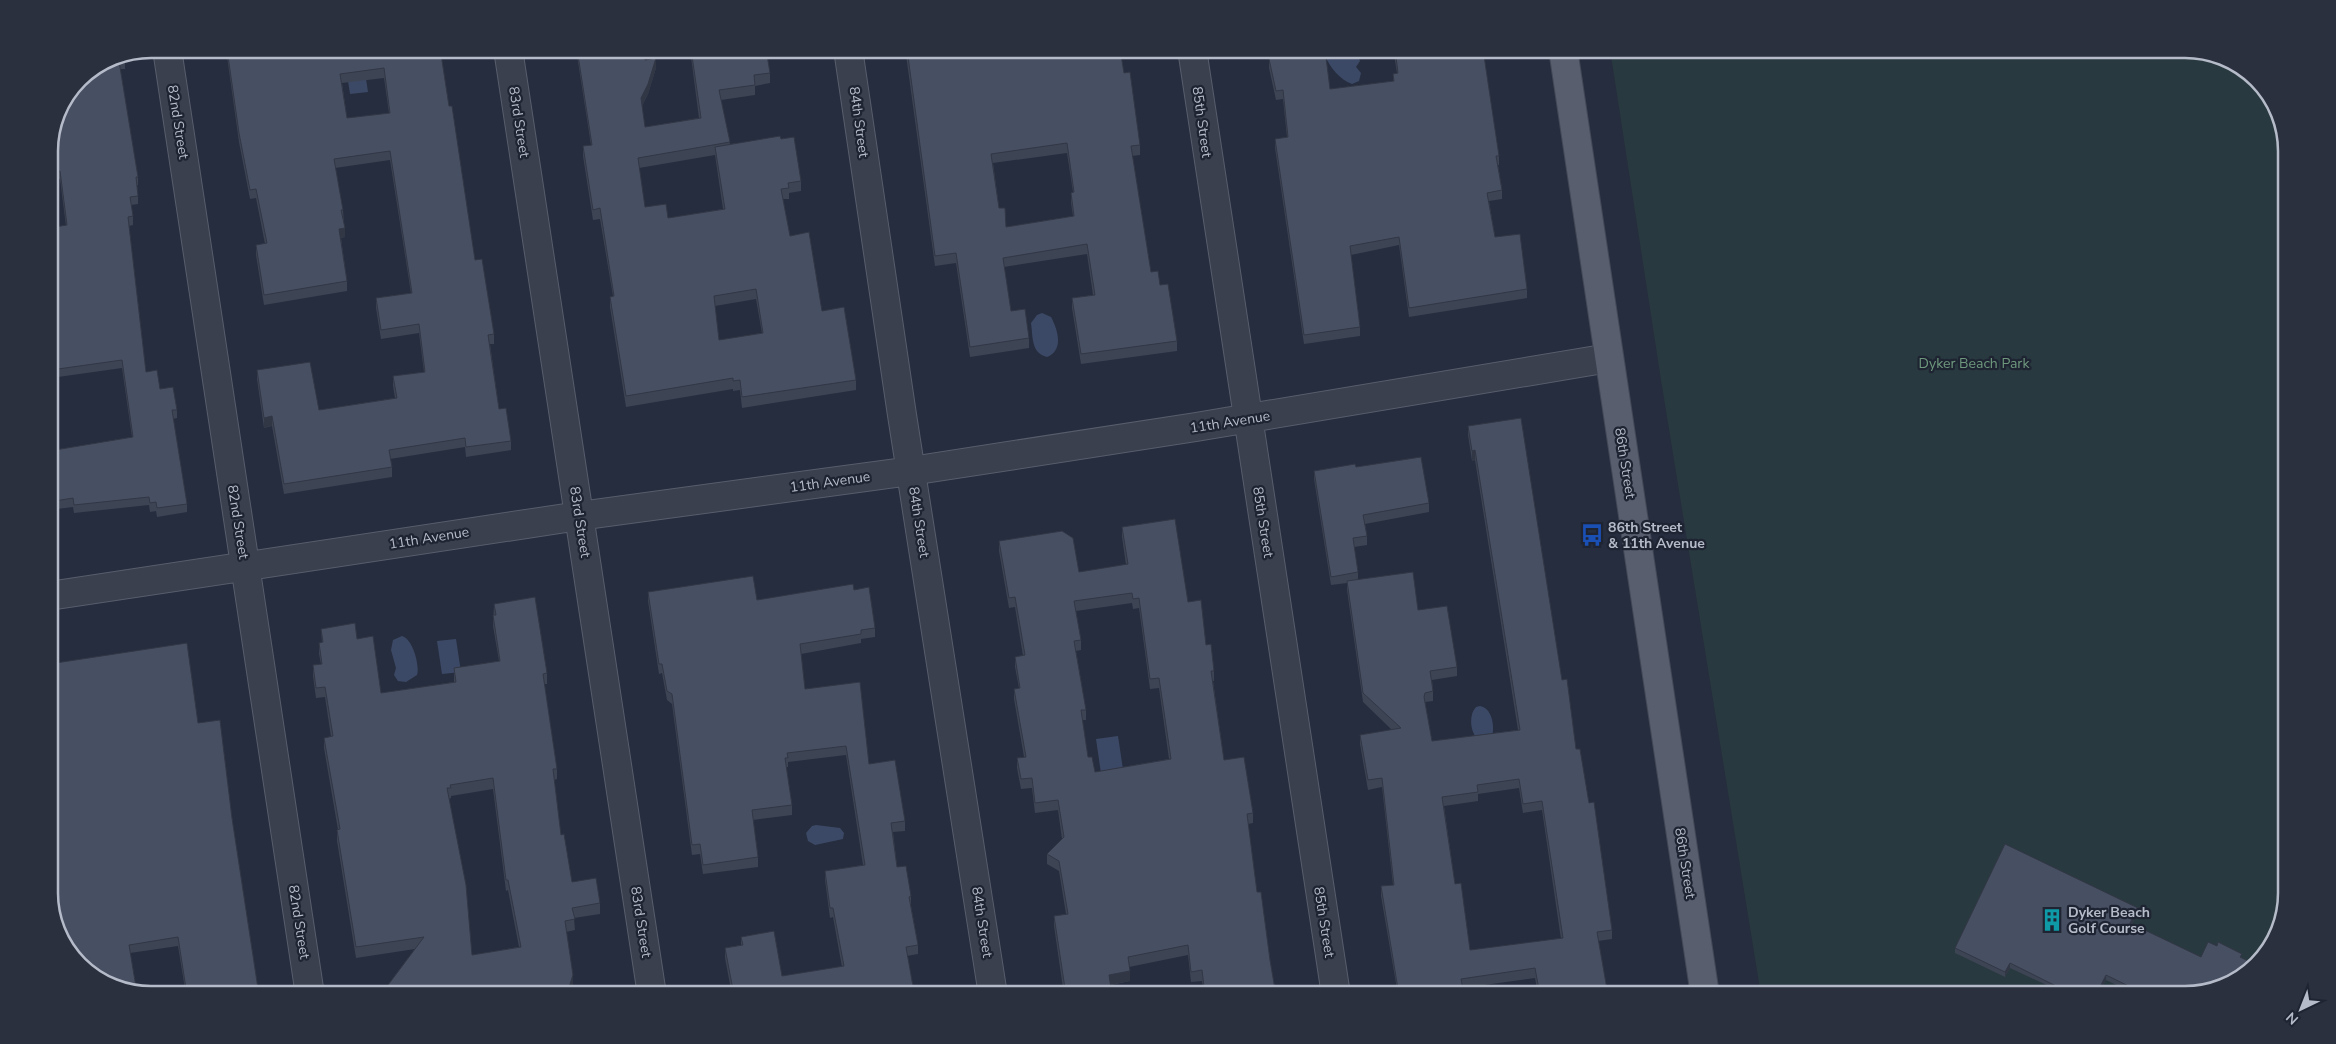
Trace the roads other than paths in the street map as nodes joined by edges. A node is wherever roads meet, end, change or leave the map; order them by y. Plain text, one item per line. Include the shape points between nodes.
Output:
1 (168, 58) edge
2 (509, 58) edge
3 (849, 58) edge
4 (1193, 58) edge
5 (1564, 58) edge
6 (1609, 358) junction
7 (1247, 419) junction
8 (912, 471) junction
9 (579, 516) junction
10 (245, 566) junction
11 (58, 595) edge
12 (309, 986) edge
13 (651, 986) edge
14 (992, 986) edge
15 (1335, 986) edge
16 (1704, 986) edge

1 - 10 street, 82nd Street
2 - 9 street, 83rd Street
3 - 8 street, 84th Street
4 - 7 street, 85th Street
5 - 6 main road, 86th Street
6 - 7 street, 11th Avenue
6 - 16 main road, 86th Street
7 - 8 street, 11th Avenue
7 - 15 street, 85th Street
8 - 9 street, 11th Avenue
8 - 14 street, 84th Street
9 - 10 street, 11th Avenue
9 - 13 street, 83rd Street
10 - 11 street, 11th Avenue
10 - 12 street, 82nd Street

